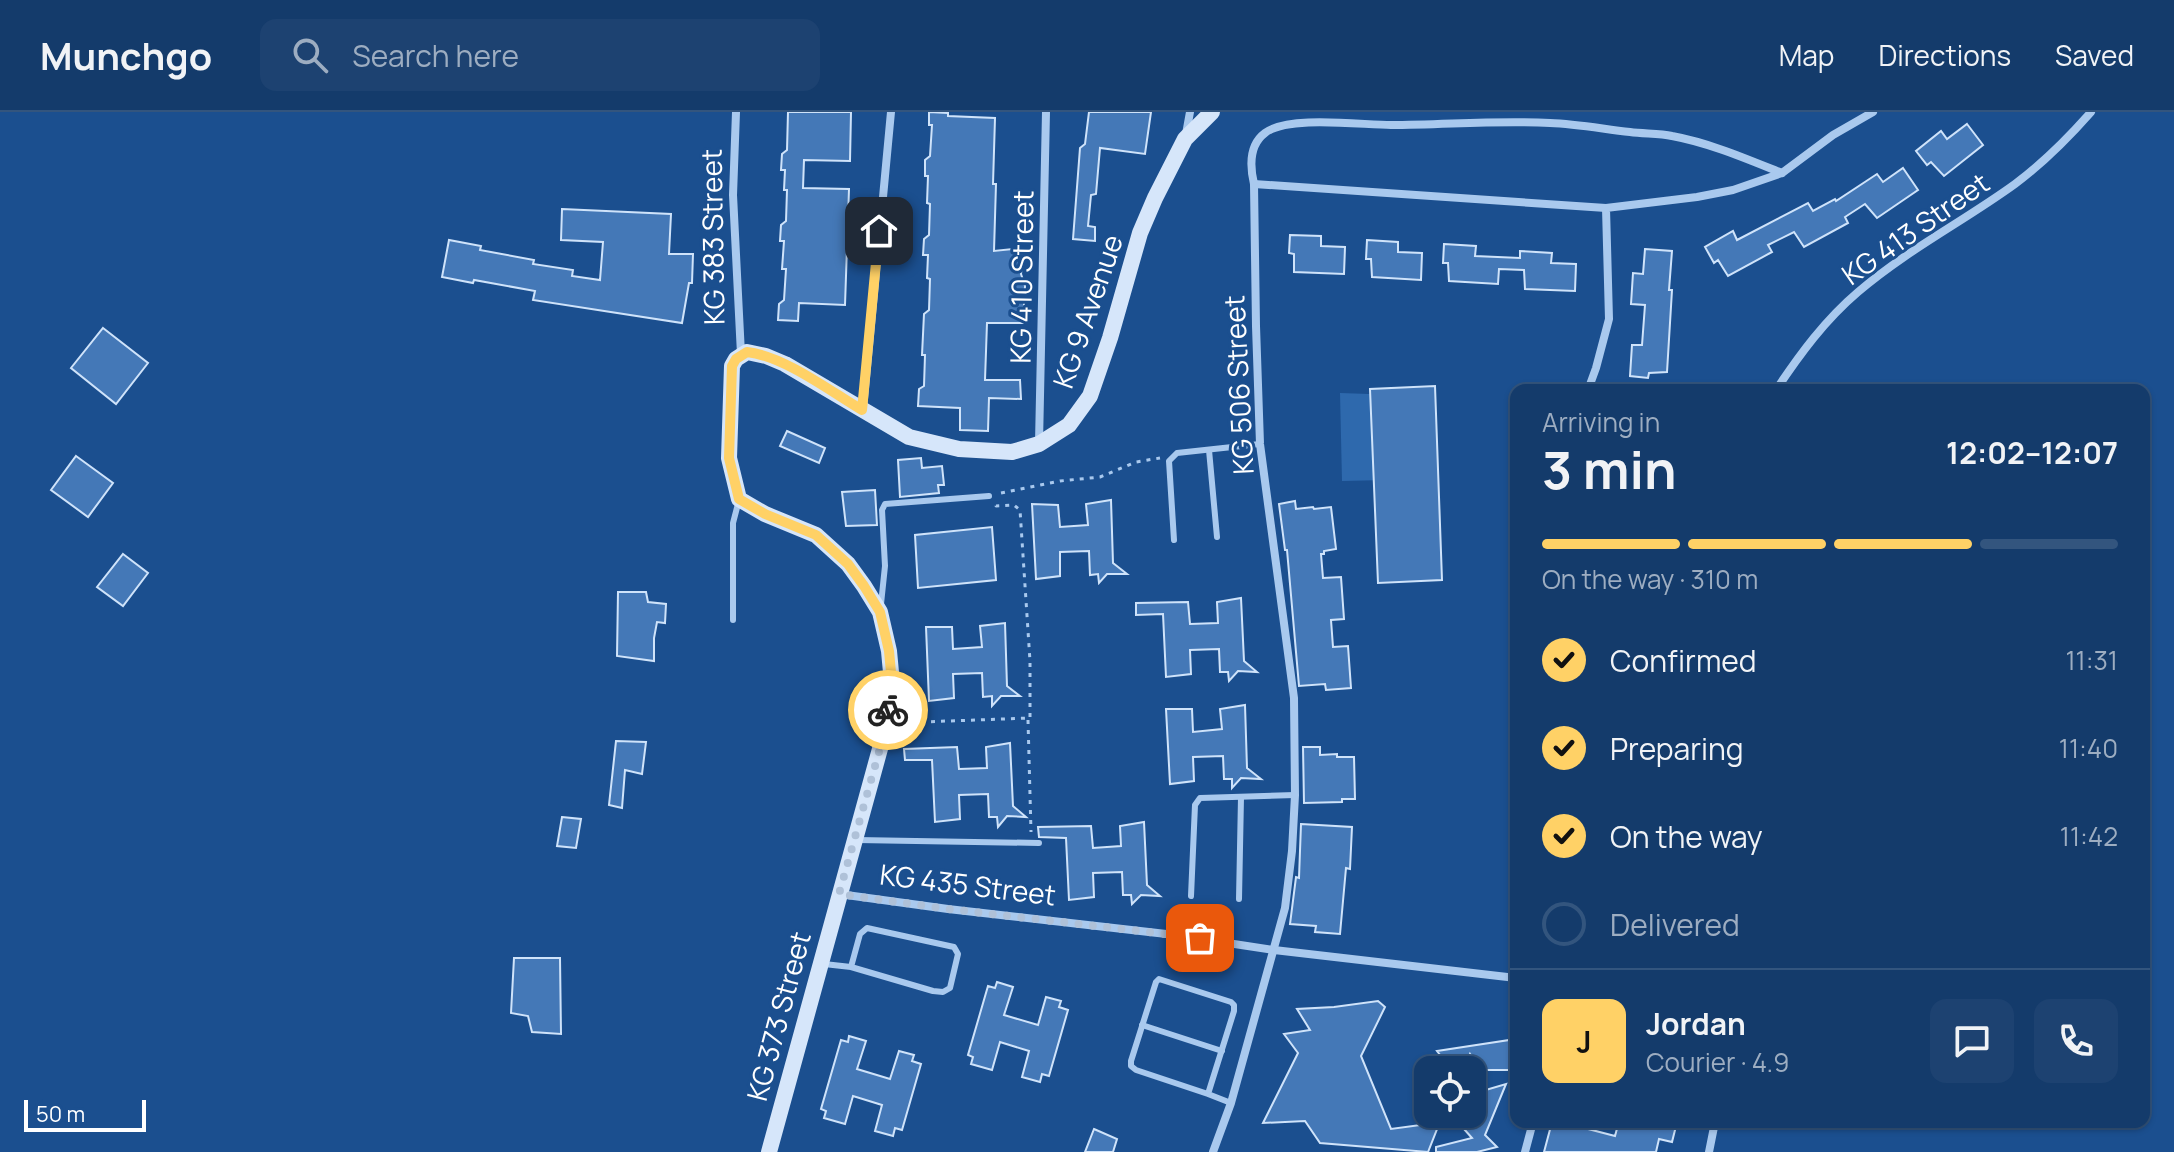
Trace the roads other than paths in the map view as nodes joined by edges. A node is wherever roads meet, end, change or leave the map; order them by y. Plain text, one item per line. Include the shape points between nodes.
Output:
1 (736, 112) edge
2 (891, 112) edge
3 (1046, 112) edge
4 (1190, 112) edge
5 (1212, 112) edge
6 (1873, 112) edge
7 (2091, 112) edge
8 (1185, 139) junction
9 (1782, 173) junction
10 (1254, 184) junction
11 (1606, 208) junction
12 (741, 355) junction
13 (1590, 384) edge
14 (1780, 384) edge
15 (862, 410) junction
16 (1039, 444) junction
17 (1260, 444) junction
18 (1209, 450) junction
19 (989, 496) dead end
20 (739, 499) junction
21 (1217, 537) dead end
22 (1174, 540) dead end
23 (880, 612) junction
24 (733, 620) dead end
25 (1295, 795) junction
26 (1241, 797) junction
27 (854, 840) junction
28 (1036, 843) road end
29 (839, 894) junction
30 (1191, 896) dead end
31 (1239, 899) dead end
32 (1274, 950) junction
33 (819, 963) junction
34 (851, 967) junction
35 (1510, 977) edge
36 (1142, 1025) junction
37 (1222, 1051) junction
38 (1208, 1094) junction
39 (1231, 1103) junction
40 (1531, 1128) edge
41 (1714, 1128) edge
42 (769, 1152) edge
43 (1213, 1152) edge
44 (1525, 1152) edge
45 (1709, 1152) edge

1 - 12 street, KG 383 Street via 733,195
2 - 15 street
3 - 16 street, KG 410 Street
4 - 8 street
5 - 8 main road, KG 9 Avenue
6 - 9 street
7 - 14 street, KG 413 Street via 2016,183 1859,291 1807,344
8 - 16 main road, KG 9 Avenue via 1140,233 1090,396 1069,425
9 - 10 street, KG 506 Street via 1671,135 1552,123 1296,123 1261,136 1251,157
9 - 11 street via 1733,190
10 - 11 street
10 - 17 street, KG 506 Street
11 - 13 street via 1609,319
12 - 15 main road, KG 9 Avenue via 747,352 785,364
12 - 20 main road, KG 383 Street via 732,366 729,458
15 - 16 main road, KG 9 Avenue via 909,437 959,449 1012,452
17 - 18 lane
17 - 25 street, KG 506 Street via 1294,698
18 - 21 lane
18 - 22 lane via 1177,453 1169,461
19 - 23 lane via 885,504
20 - 23 main road, KG 435 Street via 816,535 848,564
20 - 24 lane via 733,523
23 - 27 main road, KG 435 Street via 892,683 886,727
25 - 26 lane
25 - 32 street, KG 506 Street via 1285,908
26 - 30 lane via 1197,800
26 - 31 lane
27 - 28 lane
27 - 29 main road, KG 435 Street
29 - 32 street, KG 435 Street
29 - 33 main road, KG 373 Street
32 - 35 street, KG 435 Street
32 - 39 street, KG 506 Street
33 - 34 lane
33 - 42 main road, KG 373 Street
34 - 34 lane via 860,934 867,928 954,947 958,954 950,988 943,992
36 - 37 lane
36 - 37 lane via 1159,979 1204,993 1234,1005
36 - 38 lane via 1131,1066
37 - 38 lane
38 - 39 lane
39 - 43 street, KG 506 Street
40 - 44 street
41 - 45 street

